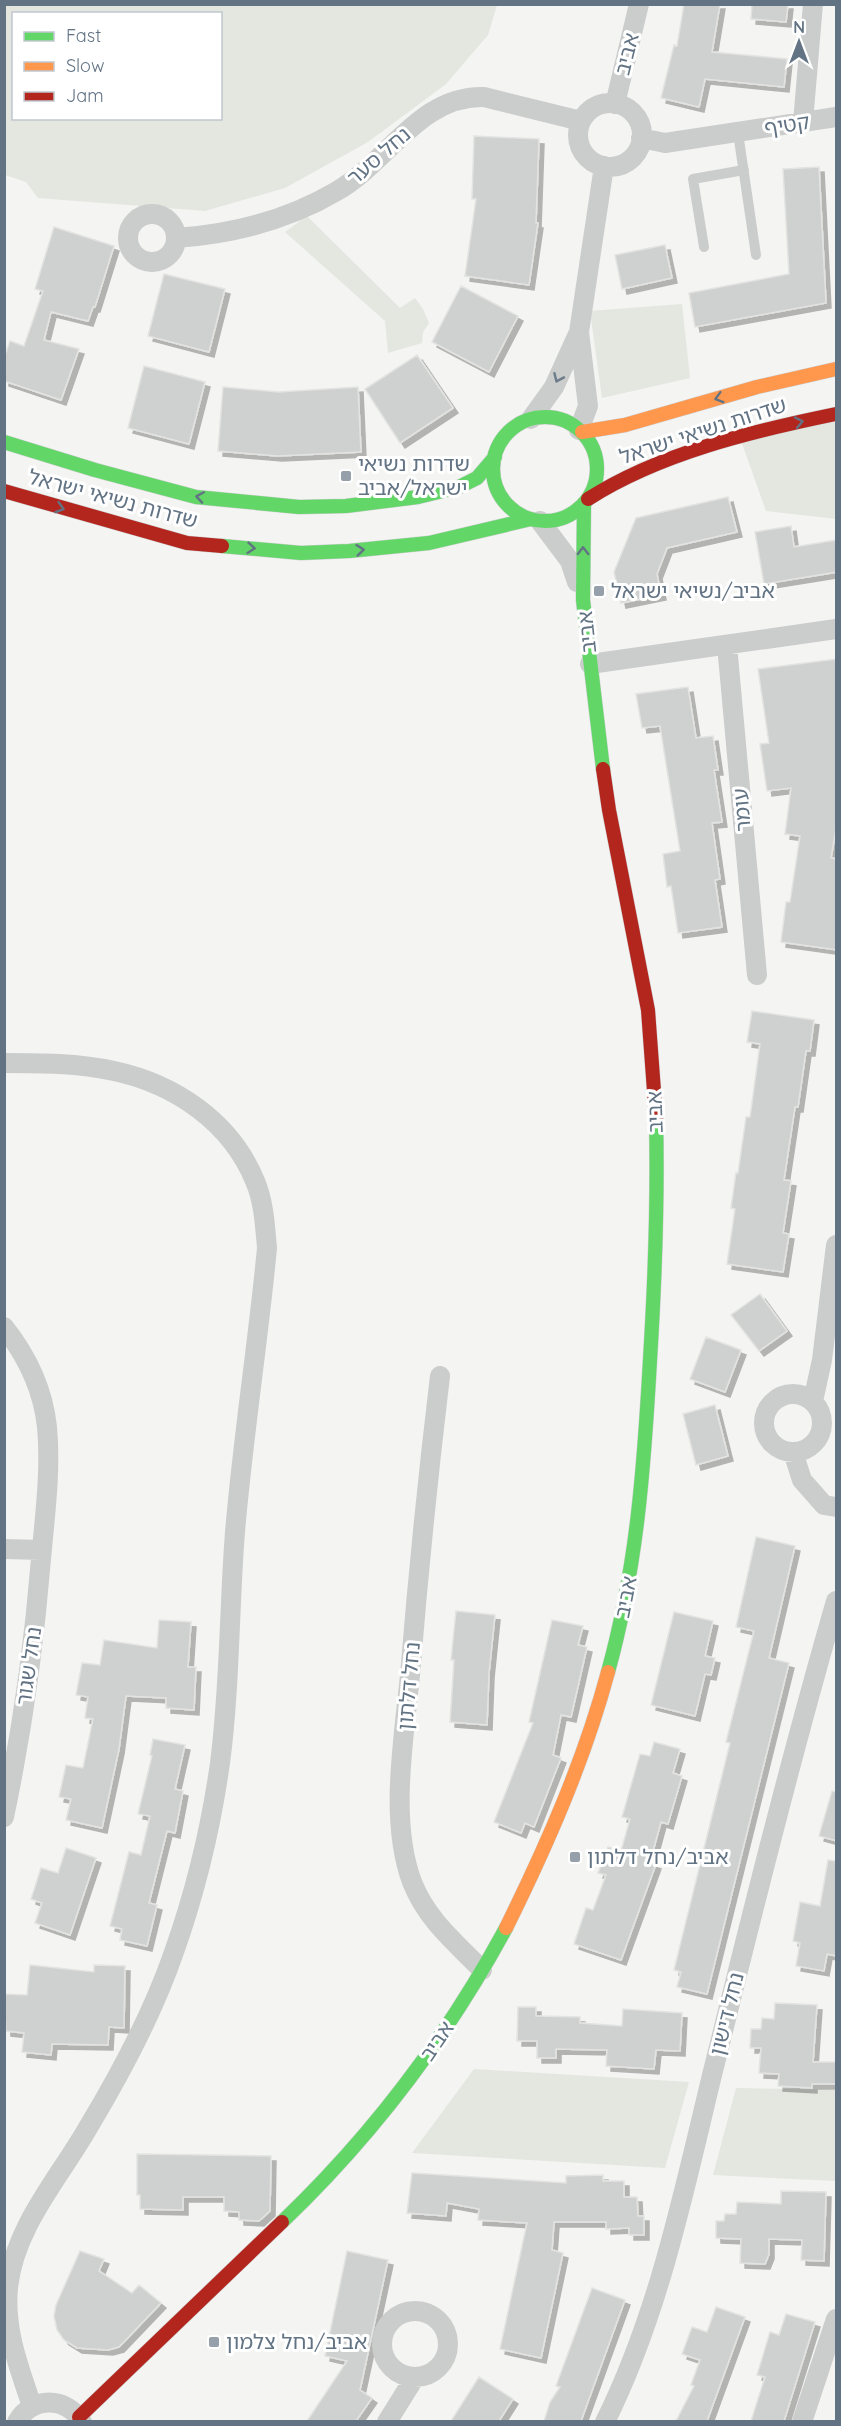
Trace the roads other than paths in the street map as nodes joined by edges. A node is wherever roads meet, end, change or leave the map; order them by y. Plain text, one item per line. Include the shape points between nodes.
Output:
1 (639, 4) edge
2 (813, 4) edge
3 (615, 104) junction
4 (837, 117) edge
5 (581, 120) junction
6 (803, 122) junction
7 (738, 133) junction
8 (641, 138) junction
9 (604, 166) junction
10 (744, 170) junction
11 (176, 238) dead end
12 (704, 247) dead end
13 (756, 255) dead end
14 (579, 332) junction
15 (837, 369) edge
16 (837, 414) edge
17 (531, 419) junction
18 (581, 431) junction
19 (4, 442) edge
20 (495, 457) junction
21 (4, 491) edge
22 (586, 502) junction
23 (535, 520) junction
24 (583, 597) junction
25 (837, 628) edge
26 (727, 645) junction
27 (590, 664) junction
28 (757, 975) dead end
29 (4, 1063) edge
30 (837, 1245) edge
31 (4, 1327) edge
32 (440, 1376) dead end
33 (813, 1401) junction
34 (793, 1452) junction
35 (837, 1507) edge
36 (4, 1549) edge
37 (42, 1550) junction
38 (837, 1601) edge
39 (4, 1817) edge
40 (482, 1970) junction
41 (837, 2319) edge
42 (415, 2377) dead end
43 (32, 2406) junction
44 (80, 2419) edge
45 (17, 2421) edge
46 (387, 2421) edge
47 (605, 2421) edge
48 (802, 2421) edge

1 - 3 street, אביב
2 - 6 street
3 - 5 street via 597,106
3 - 8 street via 636,117
4 - 6 street, קטיף
5 - 9 street via 581,150
5 - 11 street, נחל סער via 484,97 455,100 420,119 338,191 260,224
6 - 7 street, קטיף
7 - 8 street, קטיף via 665,143
7 - 10 lane, קטיף
8 - 9 street via 625,163
9 - 14 street
10 - 12 lane via 693,179
10 - 13 lane, קטיף
14 -> 17 street via 554,387
14 - 18 street via 588,406
15 -> 18 street, שדרות נשיאי ישראל via 757,387 625,425
22 -> 16 street, שדרות נשיאי ישראל via 641,469 764,429
17 - 18 street via 561,420
17 - 20 street via 510,431
18 - 22 street via 596,455 598,471
20 -> 19 street, שדרות נשיאי ישראל via 477,478 459,487 398,500 299,507 196,497
20 - 23 street via 495,480 504,502 516,513
21 -> 23 street, שדרות נשיאי ישראל via 187,543 301,553 429,543
22 - 23 street via 569,516 555,521
24 -> 22 street, אביב
23 - 24 street, אביב via 570,561
24 - 27 street, אביב
25 - 26 street
26 - 27 street
26 - 28 street, עומר
27 - 40 street, אביב via 609,810 647,997 655,1088 655,1282 643,1480 632,1565 598,1707 541,1858
29 - 43 street via 114,1071 175,1093 201,1110 223,1130 256,1182 267,1248 238,1501 225,1709 213,1811 189,1908 155,2000 112,2088 30,2222 12,2266 8,2299 10,2336
30 - 33 street
31 - 37 street, נחל שגור via 21,1349 38,1384 47,1425
32 - 40 street, נחל דלתון via 407,1701 401,1832 405,1858 420,1900 442,1932
33 - 34 street via 822,1418 822,1428 811,1445
33 - 34 street via 795,1393 786,1394 765,1412 763,1422 768,1440
34 - 35 street via 802,1480 824,1505
36 - 37 street
37 - 39 street, נחל שגור via 28,1682
38 - 47 street, נחל דישון via 771,1837 672,2241 637,2348
40 - 44 street, אביב via 418,2069 370,2131 318,2188
41 - 48 street
42 - 46 street
43 - 44 street via 55,2402
43 - 45 street

